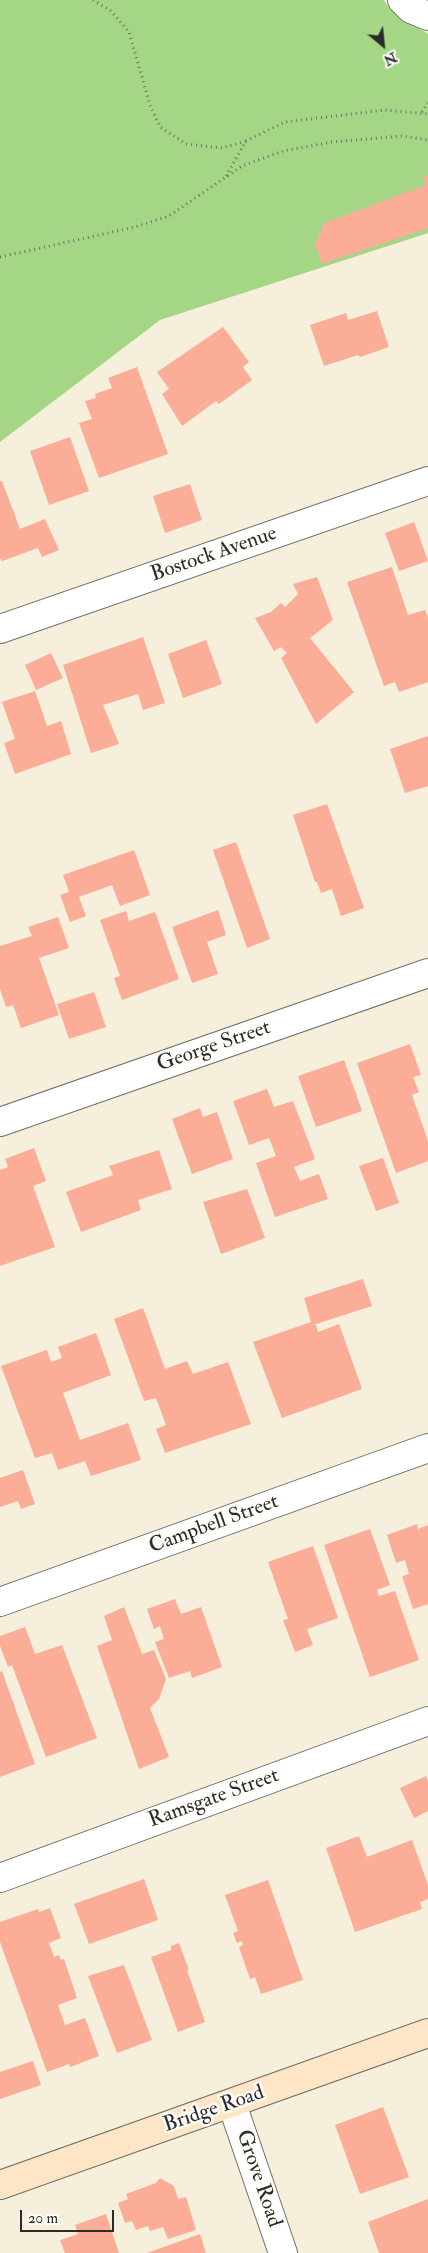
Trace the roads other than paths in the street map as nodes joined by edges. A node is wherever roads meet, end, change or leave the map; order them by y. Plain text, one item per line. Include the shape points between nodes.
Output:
1 (402, 0) edge
2 (428, 16) edge
3 (428, 481) edge
4 (0, 629) edge
5 (428, 973) edge
6 (0, 1122) edge
7 (428, 1448) edge
8 (0, 1602) edge
9 (428, 1721) edge
10 (0, 1878) edge
11 (428, 2033) edge
12 (232, 2104) junction
13 (0, 2185) edge
14 (283, 2253) edge

1 - 2 street
3 - 4 street, Bostock Avenue
5 - 6 street, George Street
7 - 8 street, Campbell Street
9 - 10 street, Ramsgate Street
11 - 12 main road, Bridge Road
12 - 13 main road, Bridge Road
12 - 14 street, Grove Road

